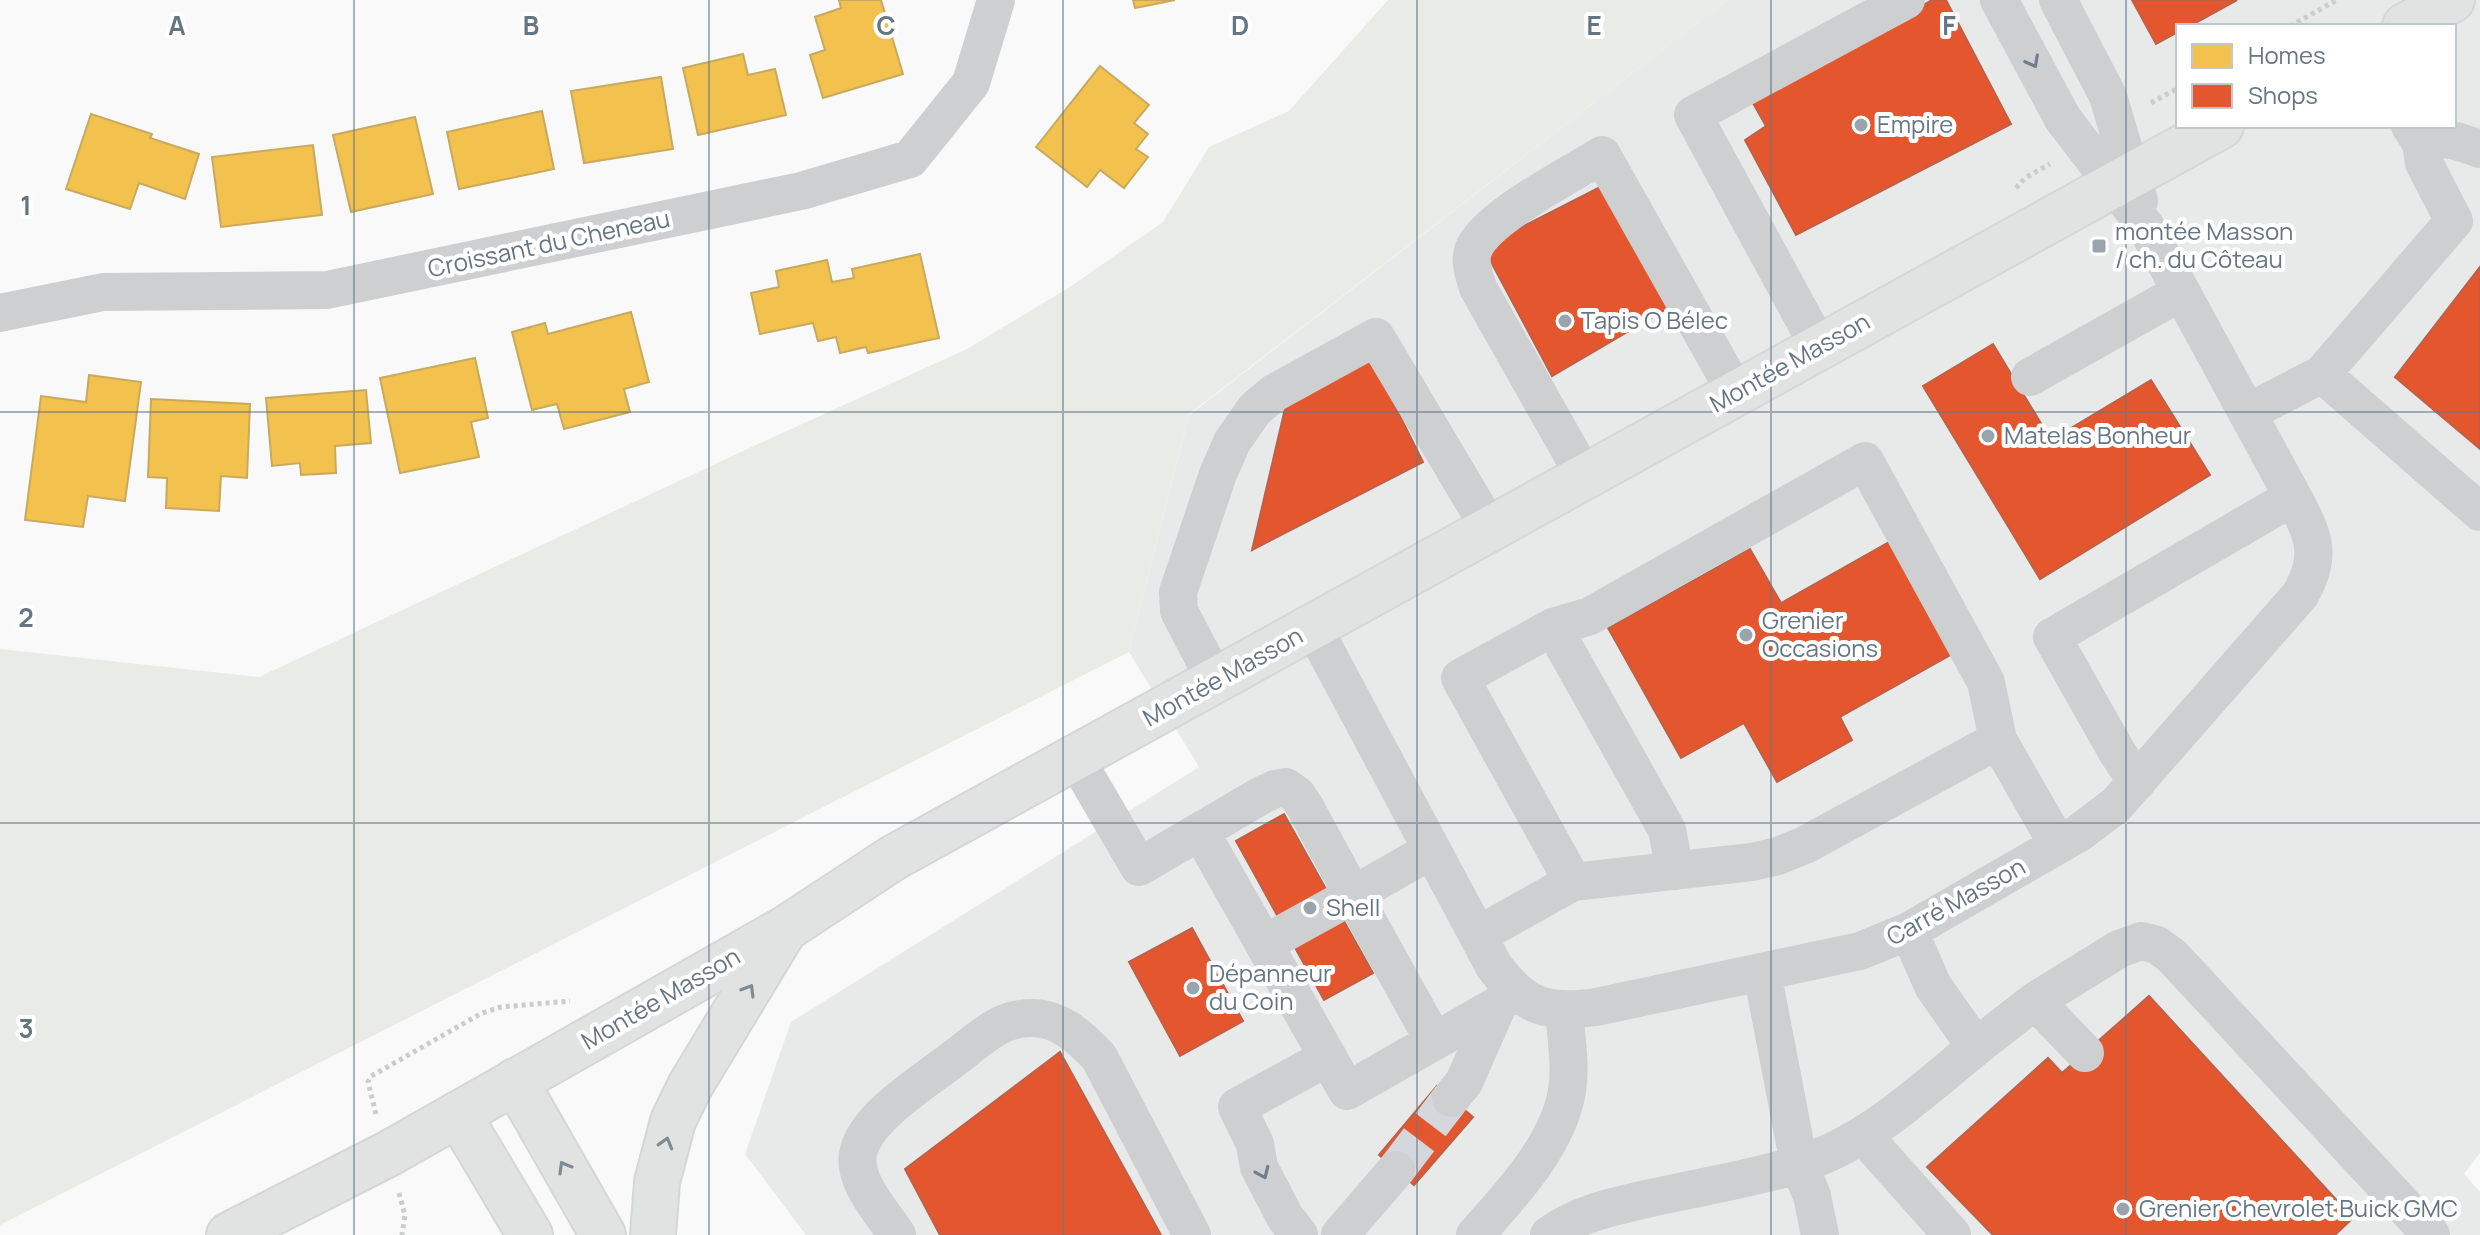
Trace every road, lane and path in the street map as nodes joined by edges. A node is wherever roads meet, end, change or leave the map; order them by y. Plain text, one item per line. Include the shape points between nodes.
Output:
1 (996, 0) edge
2 (1906, 0) edge
3 (1999, 0) edge
4 (2058, 0) edge
5 (2337, 0) edge
6 (2452, 0) edge
7 (2294, 24) edge
8 (2409, 24) edge
9 (2176, 89) edge
10 (2163, 96) dead end
11 (2217, 128) edge
12 (2416, 135) edge
13 (2480, 149) edge
14 (2122, 179) junction
15 (2467, 223) edge
16 (2181, 292) junction
17 (0, 313) edge
18 (1819, 347) junction
19 (2322, 374) junction
20 (2030, 377) dead end
21 (1736, 393) junction
22 (2247, 413) junction
23 (1585, 477) junction
24 (2293, 497) junction
25 (2480, 512) edge
26 (1490, 529) junction
27 (1313, 627) junction
28 (1553, 627) junction
29 (1216, 682) junction
30 (1998, 740) junction
31 (1076, 759) junction
32 (2137, 782) junction
33 (1200, 831) junction
34 (2058, 845) junction
35 (1432, 850) junction
36 (1675, 871) junction
37 (1573, 882) junction
38 (1353, 895) junction
39 (785, 929) junction
40 (1909, 931) junction
41 (1478, 935) junction
42 (1264, 944) junction
43 (1762, 972) junction
44 (1506, 997) junction
45 (2035, 1001) junction
46 (501, 1007) dead end
47 (1564, 1010) junction
48 (1434, 1041) junction
49 (1976, 1047) junction
50 (2085, 1053) dead end
51 (1328, 1057) junction
52 (515, 1081) junction
53 (368, 1089) dead end
54 (1451, 1098) tunnel mouth
55 (458, 1114) junction
56 (1863, 1135) junction
57 (1799, 1164) junction
58 (1396, 1170) tunnel mouth
59 (405, 1215) dead end
60 (1493, 1229) edge
61 (229, 1235) edge
62 (402, 1235) edge
63 (530, 1235) edge
64 (603, 1235) edge
65 (653, 1235) edge
66 (897, 1235) edge
67 (1192, 1235) edge
68 (1299, 1235) edge
69 (1340, 1235) edge
70 (1549, 1235) edge
71 (1820, 1235) edge
72 (1952, 1235) edge
73 (2431, 1235) edge

1 - 17 street, Croissant du Cheneau via 971,83 910,159 801,191 327,290 103,292
2 - 18 street via 1693,115
3 -> 14 street, Carré Masson via 2063,119
4 - 14 street via 2108,96
5 - 7 path
6 - 8 main road
9 - 10 path
11 - 14 main road, Montée Masson
12 - 13 street
12 - 15 street via 2424,163
14 - 16 street, Carré Masson
14 - 18 main road, Montée Masson
15 - 19 street
16 - 20 street
16 - 22 street, Carré Masson
18 - 21 main road, Montée Masson
19 - 22 street
19 - 25 street
21 - 23 main road, Montée Masson
21 - 23 street via 1602,155 1502,217 1483,235 1472,266 1478,288
22 - 24 street, Carré Masson
23 - 26 main road, Montée Masson
24 - 32 street, Carré Masson via 2313,539 2310,577 2285,614
24 - 32 street via 2052,637
26 - 27 main road, Montée Masson
26 - 29 street via 1376,337 1274,393 1255,409 1232,442 1178,592 1179,611
27 - 29 main road, Montée Masson
27 - 35 street, Carré Masson
28 - 30 street via 1590,616 1865,461 1986,682
28 - 36 street via 1667,830
28 - 37 street via 1460,678
29 - 31 main road, Montée Masson
30 - 34 street
30 - 36 street via 1778,856
31 - 33 street via 1139,867
31 - 39 main road, Montée Masson via 893,858
32 - 34 street, Carré Masson via 2098,820
33 - 38 street via 1286,787 1305,807
33 - 42 street
34 - 40 street, Carré Masson
35 - 38 street
35 - 41 street, Carré Masson
36 - 37 street
37 - 41 street
38 - 42 street
38 - 48 street
39 - 52 main road, Montée Masson
65 -> 39 main road via 657,1182 673,1121
40 - 43 street, Carré Masson via 1860,951
40 - 49 street via 1933,986
41 - 44 street, Carré Masson
42 - 51 street
43 - 47 street, Carré Masson
43 - 57 street
44 - 47 street, Carré Masson via 1518,995
44 - 48 street
44 - 54 street
45 - 49 street
45 - 50 street
45 - 73 street via 2119,949 2141,941 2157,945
46 - 53 path via 371,1076
47 - 60 street via 1569,1062 1561,1118
48 - 51 street via 1347,1091
49 - 56 street
51 -> 68 street via 1237,1107 1255,1144 1259,1167
52 - 55 main road, Montée Masson
64 -> 52 main road
55 - 61 main road, Montée Masson
55 - 63 main road
56 - 57 street
56 - 72 street
57 - 70 street via 1610,1207
57 - 71 street
58 - 69 street
59 - 62 path
66 - 67 street via 858,1168 858,1151 868,1132 993,1029 1035,1018 1080,1037 1099,1057

